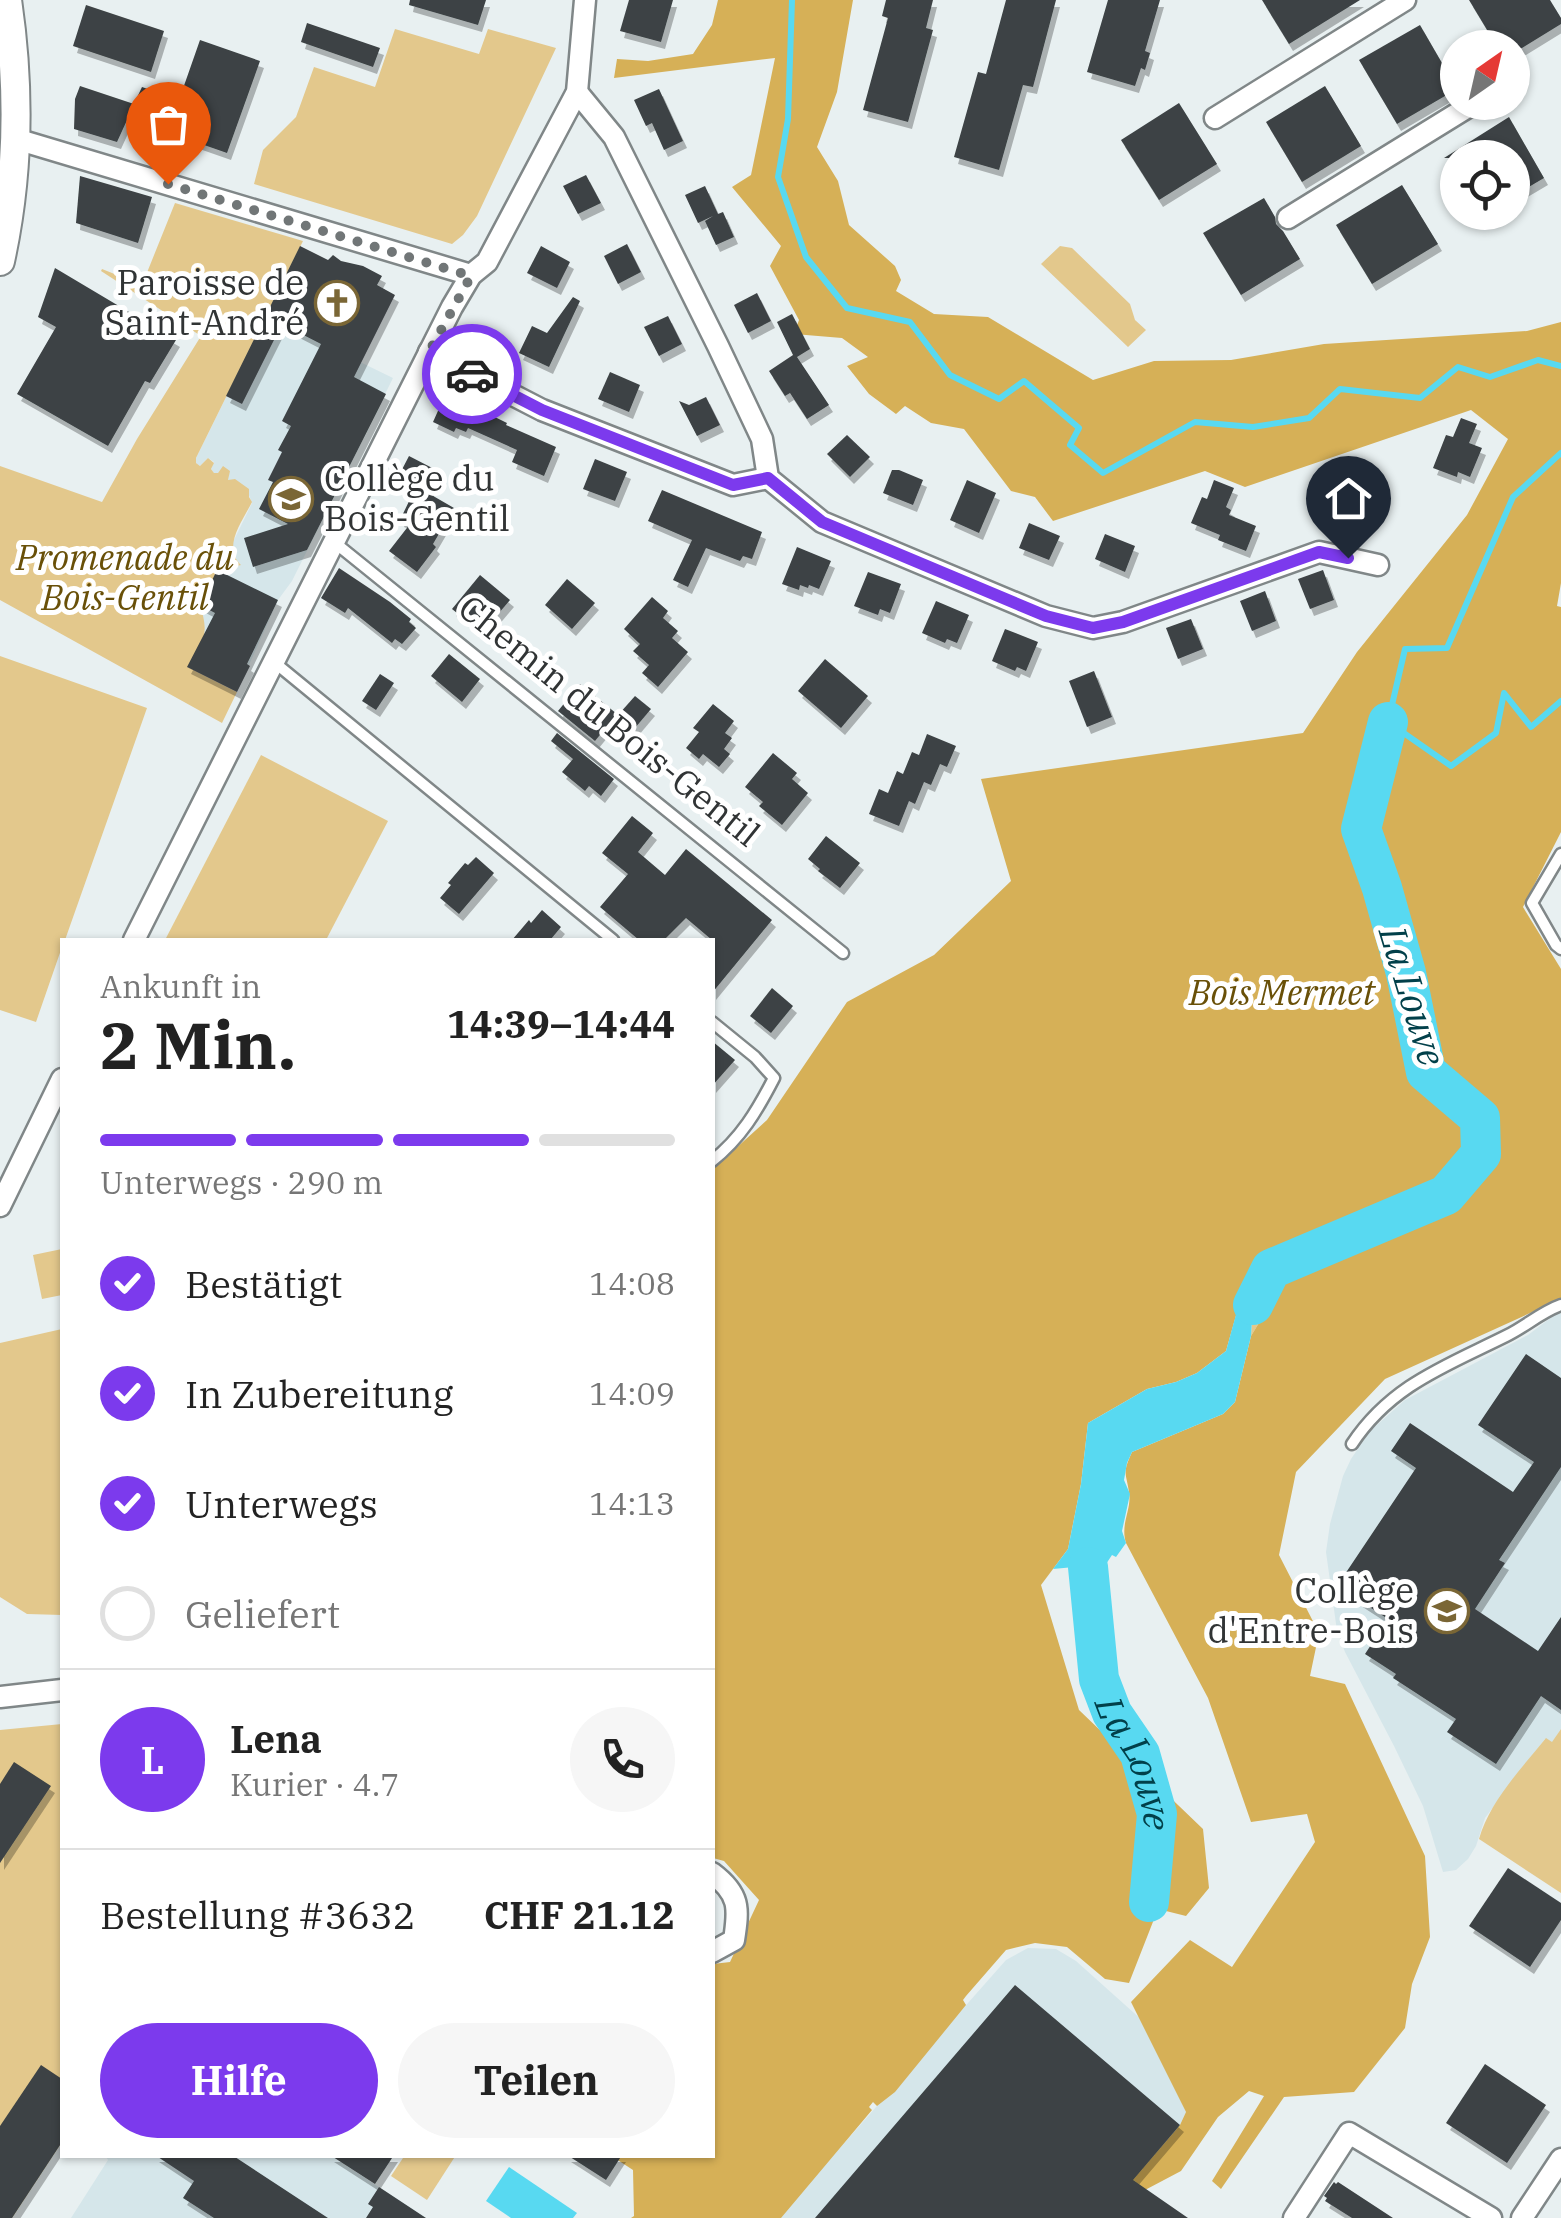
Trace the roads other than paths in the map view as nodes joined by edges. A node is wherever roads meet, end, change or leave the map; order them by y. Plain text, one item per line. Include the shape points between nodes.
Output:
1 (7, 0) edge
2 (585, 0) edge
3 (1405, 0) edge
4 (577, 92) junction
5 (8, 110) edge
6 (1215, 118) dead end
7 (1447, 120) edge
8 (16, 139) junction
9 (1288, 218) dead end
10 (0, 262) edge
11 (471, 276) junction
12 (429, 352) junction
13 (768, 478) junction
14 (333, 541) junction
15 (1378, 565) dead end
16 (276, 657) junction
17 (1561, 854) edge
18 (135, 938) edge
19 (611, 938) edge
20 (1561, 949) edge
21 (844, 953) dead end
22 (715, 1024) edge
23 (60, 1083) edge
24 (715, 1159) edge
25 (0, 1206) edge
26 (1561, 1305) edge
27 (1352, 1444) dead end
28 (60, 1690) edge
29 (0, 1697) edge
30 (715, 1875) edge
31 (715, 1950) edge
32 (1561, 2159) edge
33 (1294, 2218) edge
34 (1490, 2218) edge
35 (1522, 2218) edge

1 - 5 main road via 13,37
2 - 4 street
3 - 6 street
4 - 11 street via 488,262
4 - 13 street via 614,137 726,363 762,439
5 - 8 main road
7 - 9 street
8 - 10 main road
8 - 11 street
11 - 12 street
12 - 13 street via 542,410 733,485
12 - 14 street
13 - 15 street via 822,522 1046,616 1093,628 1319,552
14 - 16 street
14 - 21 lane, Chemin du Bois-Gentil
16 - 18 street
16 - 19 lane
17 - 20 lane via 1532,903
22 - 24 lane via 774,1078 756,1115
23 - 25 street
26 - 27 lane via 1409,1385
28 - 29 street
30 - 31 street via 730,1886 739,1910 734,1940
32 - 35 street
33 - 34 street via 1348,2133

